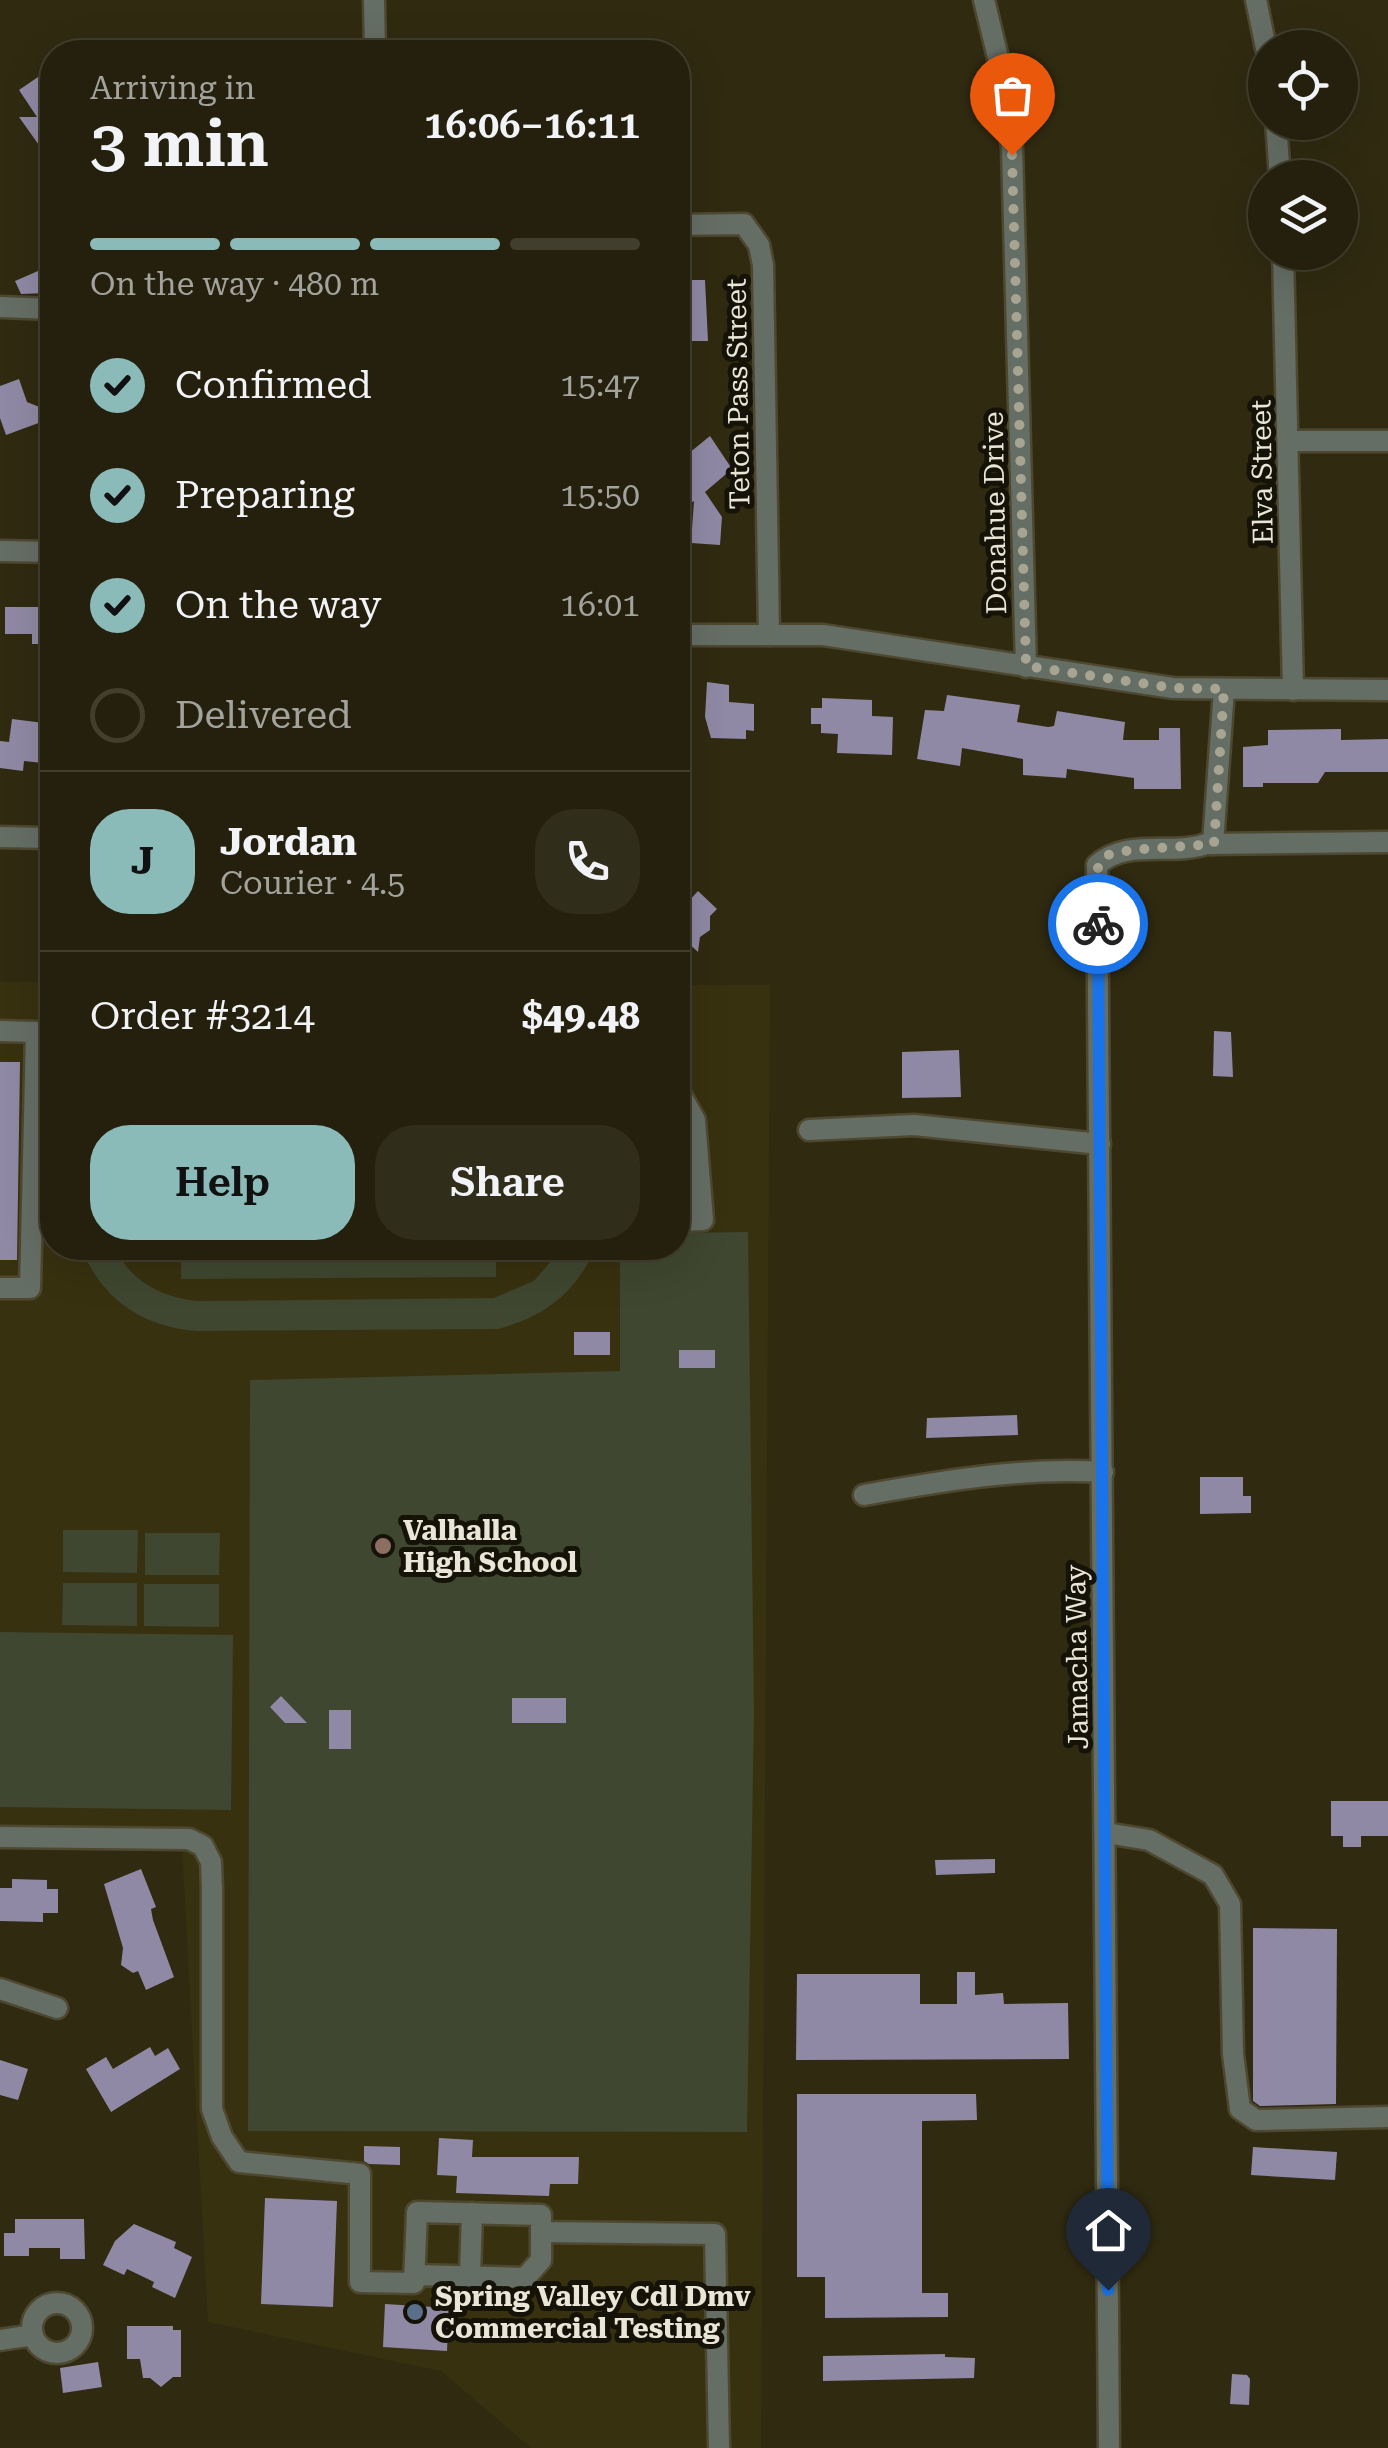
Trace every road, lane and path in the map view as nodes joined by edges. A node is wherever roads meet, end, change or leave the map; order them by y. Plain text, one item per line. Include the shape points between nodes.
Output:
1 (374, 0) edge
2 (984, 0) edge
3 (1256, 0) edge
4 (1262, 30) edge
5 (375, 40) edge
6 (690, 225) edge
7 (1284, 270) edge
8 (0, 307) edge
9 (40, 309) edge
10 (1290, 441) junction
11 (1388, 441) edge
12 (0, 551) edge
13 (40, 552) edge
14 (690, 635) edge
15 (770, 635) junction
16 (1026, 666) junction
17 (1224, 689) junction
18 (1293, 690) junction
19 (1388, 690) edge
20 (0, 838) edge
21 (40, 838) edge
22 (1388, 842) edge
23 (1214, 844) junction
24 (0, 1031) edge
25 (40, 1033) edge
26 (40, 1106) edge
27 (690, 1111) edge
28 (809, 1130) dead end
29 (1100, 1144) junction
30 (690, 1220) edge
31 (0, 1288) edge
32 (1102, 1472) junction
33 (864, 1495) dead end
34 (1106, 1833) junction
35 (0, 1838) edge
36 (0, 1989) edge
37 (58, 2008) dead end
38 (1388, 2117) edge
39 (472, 2213) junction
40 (541, 2232) junction
41 (415, 2275) junction
42 (470, 2276) junction
43 (33, 2336) dead end
44 (0, 2340) edge
45 (719, 2448) edge
46 (1109, 2448) edge

1 - 5 street
2 - 16 street, Donahue Drive via 1012,148
3 - 4 street
6 - 15 street, Teton Pass Street via 744,224 764,266
7 - 10 street, Elva Street
8 - 9 street
10 - 11 street
10 - 18 street, Elva Street
12 - 13 street
14 - 15 street
15 - 16 street via 823,635
16 - 17 street
17 - 18 street
17 - 23 street
18 - 19 street
20 - 21 street
22 - 23 street
23 - 29 street, Jamacha Way via 1131,850 1098,865
24 - 25 street
26 - 31 street via 30,1288
27 - 30 street via 702,1220
28 - 29 street via 914,1126
29 - 32 street, Jamacha Way
32 - 33 street via 1068,1470
32 - 34 street, Jamacha Way
34 - 38 street via 1150,1840 1213,1875 1230,1904 1240,2109 1256,2120
34 - 46 street, Jamacha Way
35 - 41 street via 188,1839 203,1846 212,1888 212,2110 222,2137 238,2162 360,2174 360,2282 414,2283
36 - 37 street
39 - 40 street via 541,2215
39 - 41 street via 417,2212
39 - 42 street
40 - 42 street via 540,2260 525,2278
40 - 45 street via 715,2234
41 - 42 street
43 - 44 street

